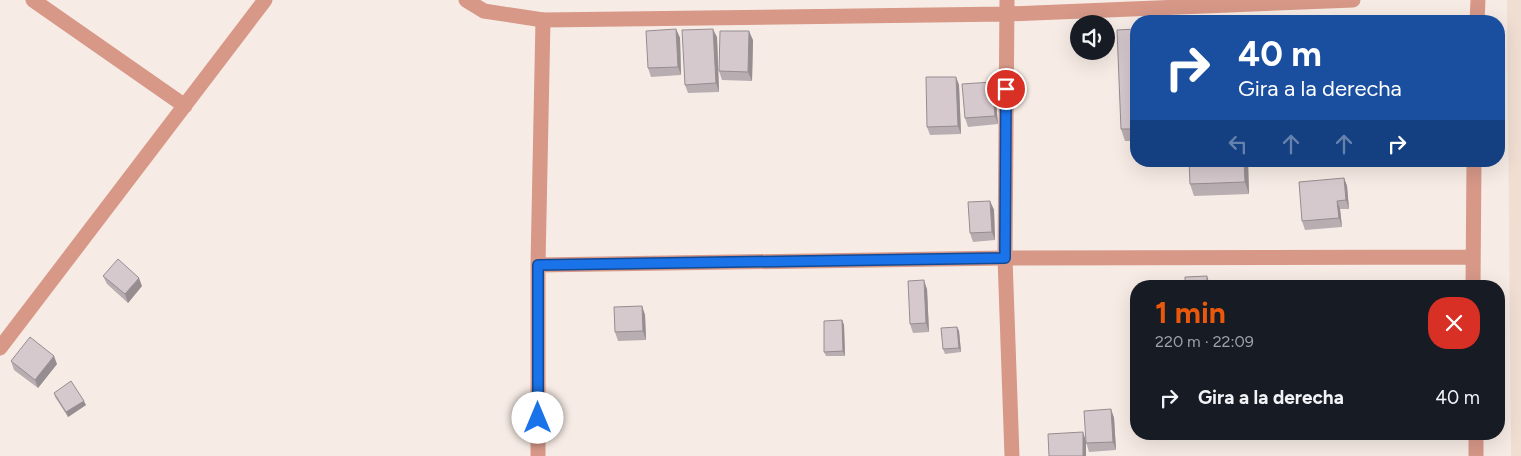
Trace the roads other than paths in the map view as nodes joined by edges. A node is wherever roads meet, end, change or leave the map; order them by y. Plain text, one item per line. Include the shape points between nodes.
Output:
1 (33, 0) edge
2 (265, 0) edge
3 (466, 0) edge
4 (1353, 0) edge
5 (1478, 0) edge
6 (1007, 7) edge
7 (1477, 15) edge
8 (543, 20) junction
9 (185, 106) junction
10 (1474, 167) edge
11 (1472, 257) junction
12 (1005, 258) junction
13 (538, 265) junction
14 (1473, 280) edge
15 (0, 348) edge
16 (1476, 440) edge
17 (538, 456) edge
18 (1012, 456) edge
19 (1476, 456) edge

1 - 9 street
2 - 9 street
3 - 8 street via 484,11
4 - 6 street
5 - 7 street
6 - 8 street
6 - 12 street
8 - 13 street
9 - 15 street
10 - 11 street
11 - 12 street
11 - 14 street
12 - 13 street
12 - 18 street
13 - 17 street
16 - 19 street

